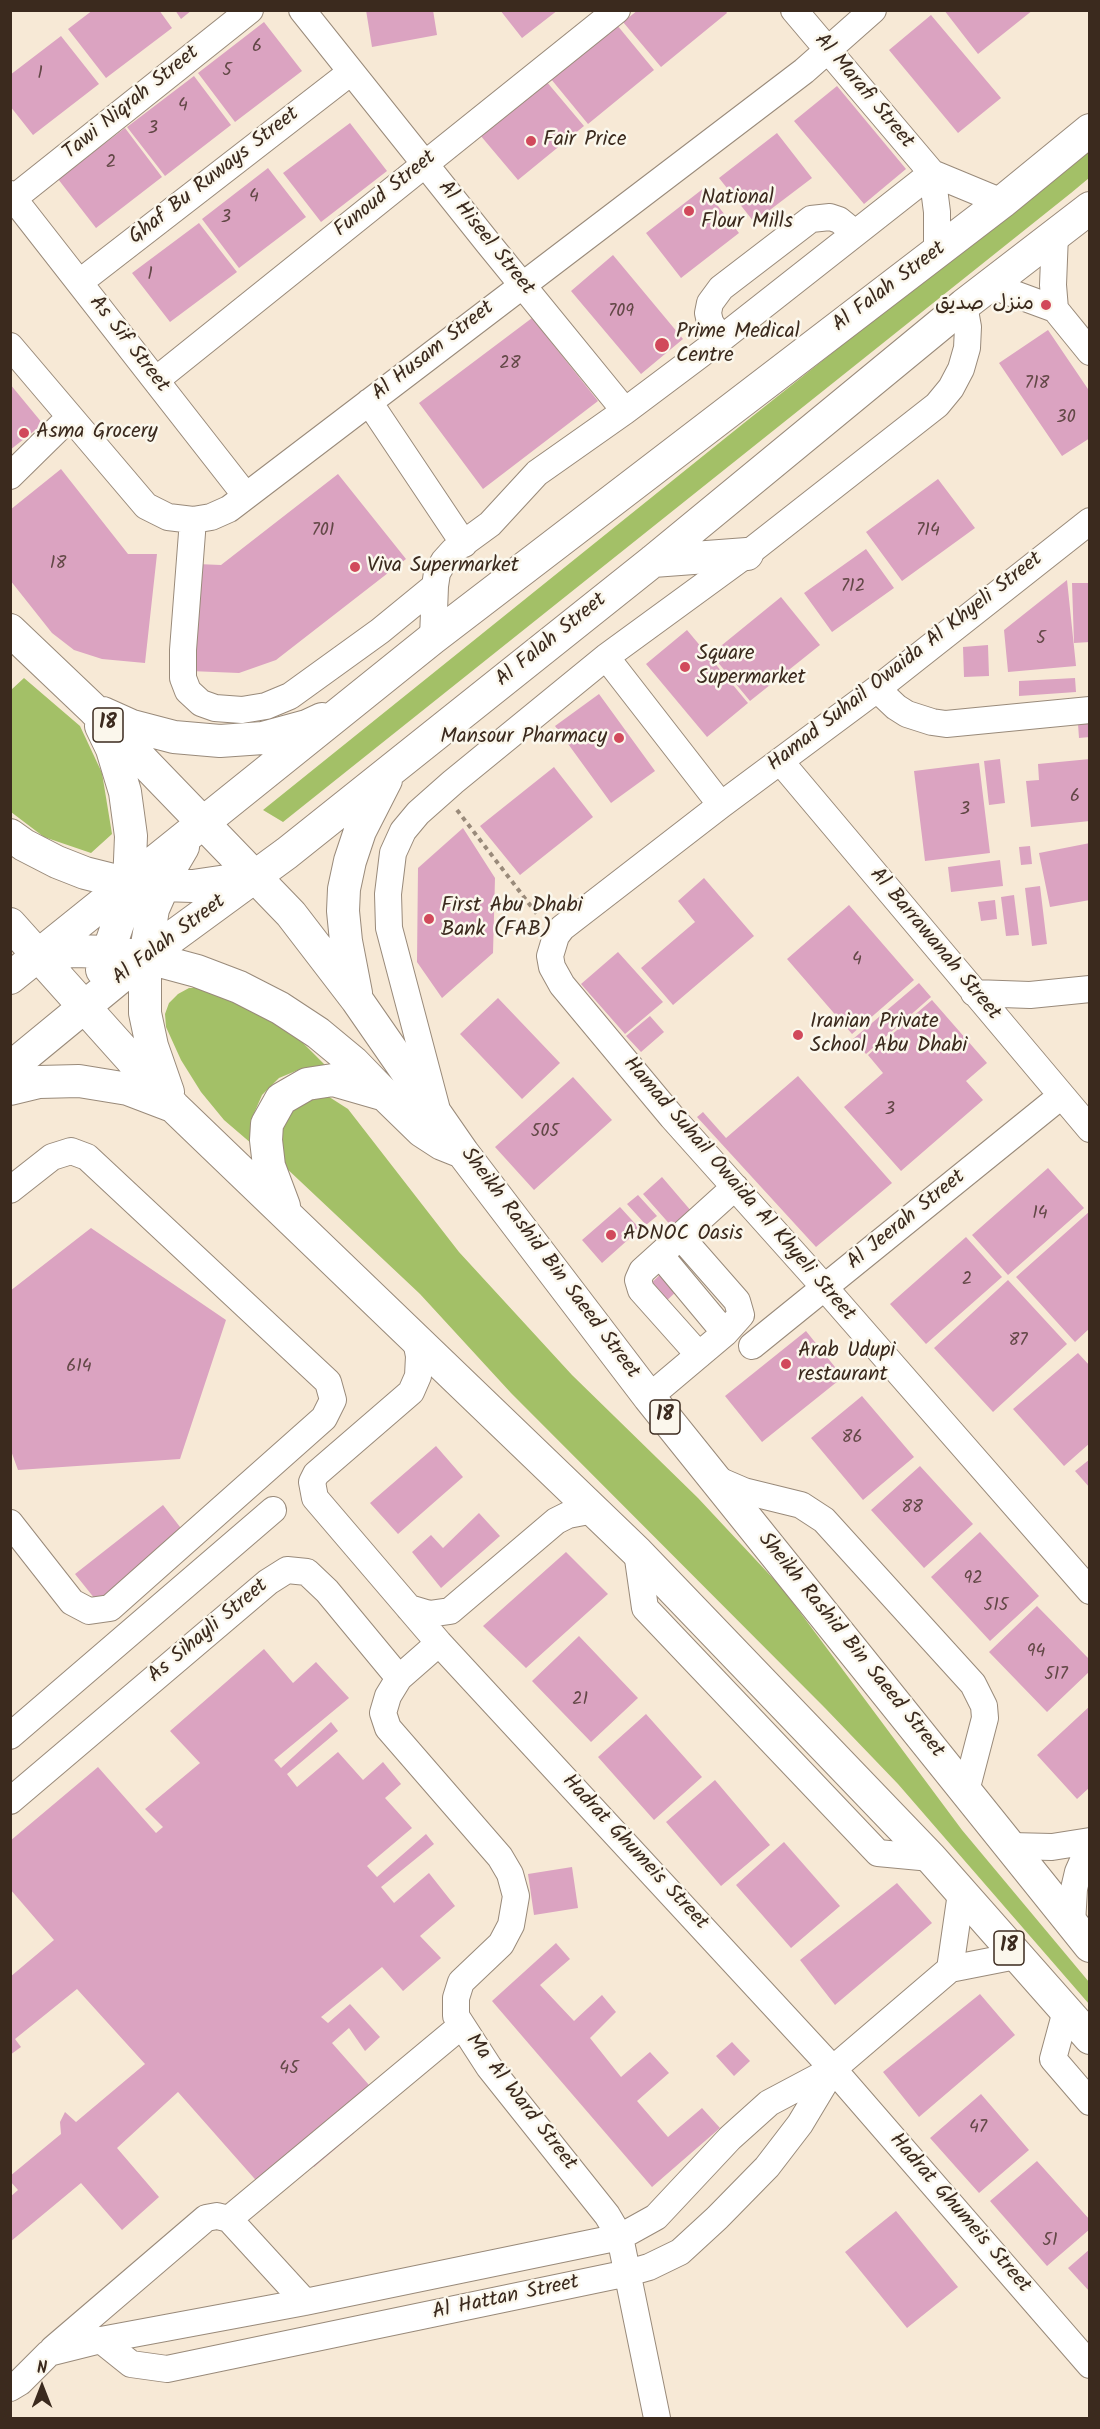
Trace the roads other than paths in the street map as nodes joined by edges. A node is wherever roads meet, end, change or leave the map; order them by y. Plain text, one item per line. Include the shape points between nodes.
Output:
1 (250, 10) edge
2 (302, 10) edge
3 (617, 10) edge
4 (794, 10) edge
5 (873, 10) edge
6 (827, 49) junction
7 (351, 72) junction
8 (1089, 130) edge
9 (424, 164) junction
10 (932, 173) junction
11 (12, 196) edge
12 (1002, 202) junction
13 (1088, 210) edge
14 (855, 233) junction
15 (1055, 234) junction
16 (937, 252) junction
17 (80, 282) junction
18 (522, 285) junction
19 (990, 285) junction
20 (964, 305) junction
21 (1055, 309) junction
22 (721, 339) junction
23 (10, 346) edge
24 (1089, 352) edge
25 (156, 380) junction
26 (369, 402) junction
27 (625, 411) junction
28 (70, 417) junction
29 (10, 476) edge
30 (246, 496) junction
31 (193, 520) junction
32 (1089, 521) edge
33 (464, 544) junction
34 (747, 554) junction
35 (653, 561) junction
36 (435, 586) junction
37 (10, 630) edge
38 (433, 638) junction
39 (606, 657) junction
40 (877, 689) junction
41 (350, 706) junction
42 (93, 709) junction
43 (1089, 710) edge
44 (780, 760) junction
45 (391, 770) junction
46 (721, 805) junction
47 (203, 824) junction
48 (10, 835) edge
49 (255, 877) junction
50 (129, 884) junction
51 (162, 886) junction
52 (10, 924) edge
53 (109, 952) junction
54 (39, 956) junction
55 (145, 957) junction
56 (10, 978) edge
57 (1089, 989) edge
58 (974, 993) junction
59 (1045, 994) junction
60 (357, 1000) junction
61 (84, 1007) junction
62 (1008, 1034) junction
63 (10, 1068) edge
64 (10, 1089) edge
65 (385, 1095) junction
66 (1061, 1096) junction
67 (174, 1107) junction
68 (439, 1118) junction
69 (1089, 1129) edge
70 (464, 1153) junction
71 (735, 1187) junction
72 (10, 1191) edge
73 (286, 1213) junction
74 (680, 1236) junction
75 (660, 1255) junction
76 (825, 1288) junction
77 (725, 1333) junction
78 (415, 1336) junction
79 (752, 1346) dead end
80 (699, 1355) junction
81 (649, 1397) junction
82 (716, 1479) junction
83 (273, 1510) dead end
84 (594, 1510) junction
85 (14, 1535) edge
86 (1089, 1591) edge
87 (409, 1608) junction
88 (439, 1643) junction
89 (399, 1678) junction
90 (10, 1736) edge
91 (966, 1791) junction
92 (10, 1801) edge
93 (1089, 1843) edge
94 (1011, 1846) junction
95 (961, 1893) junction
96 (1081, 1935) edge
97 (1016, 1956) junction
98 (950, 1969) junction
99 (1066, 2011) junction
100 (461, 2026) junction
101 (1089, 2038) edge
102 (833, 2069) junction
103 (1089, 2102) edge
104 (229, 2219) junction
105 (620, 2237) junction
106 (628, 2273) junction
107 (305, 2302) junction
108 (101, 2340) junction
109 (48, 2353) junction
110 (1089, 2366) edge
111 (10, 2388) edge
112 (657, 2418) edge

1 - 11 street, Tawi Niqrah Street
2 - 7 street, Al Hiseel Street
3 - 9 street, Funoud Street
4 - 6 street, Al Marafi Street
5 - 6 street, Al Husam Street
6 - 10 street, Al Marafi Street
6 - 18 street, Al Husam Street via 804,71
7 - 9 street, Al Hiseel Street
7 - 17 street, Ghaf Bu Ruways Street
8 - 12 main road, Al Falah Street
9 - 18 street, Al Hiseel Street
9 - 25 street, Funoud Street
10 - 12 street, Al Marafi Street
10 - 14 street
10 - 16 street
11 - 17 street, As Sif Street
12 - 16 main road, Al Falah Street
13 - 15 main road, Al Falah Street
14 - 22 street
14 - 22 street via 830,217 811,219 721,288 714,294 708,313
15 - 19 main road, Al Falah Street
15 - 21 street
16 - 38 main road, Al Falah Street
17 - 25 street, As Sif Street
18 - 26 street, Al Husam Street
18 - 27 street, Al Hiseel Street
19 - 20 main road, Al Falah Street
19 - 21 street
20 - 34 street via 967,338 961,369 938,405
20 - 35 main road, Al Falah Street
21 - 24 street
22 - 27 street
23 - 28 street, Al Husam Street
25 - 30 street, As Sif Street
26 - 30 street, Al Husam Street
26 - 33 street
27 - 33 street via 537,473 490,524
28 - 29 street
28 - 31 street, Al Husam Street via 146,506 168,517
30 - 31 street, Al Husam Street via 212,517
31 - 36 street via 183,678 188,691 201,703 215,708 258,708 290,696
32 - 40 street, Hamad Suhail Owaida Al Khyeli Street
33 - 36 street via 444,561
34 - 35 main road
34 - 39 street
35 - 45 main road, Al Falah Street
36 - 38 street
37 - 42 main road, Sheikh Rashid Bin Saeed Street / 18
38 - 41 main road, Al Falah Street
39 - 46 street
39 - 68 street via 418,813 403,831 393,853 389,928
40 - 43 street via 907,714 932,723
40 - 44 street, Hamad Suhail Owaida Al Khyeli Street
41 - 42 main road via 307,726 263,738 220,741 174,737 132,726
41 - 47 main road, Al Falah Street
42 - 47 main road, Sheikh Rashid Bin Saeed Street / 18
42 - 50 main road via 112,749 125,792 130,836
44 - 46 street, Hamad Suhail Owaida Al Khyeli Street
44 - 58 street, Al Barrawanah Street
45 - 49 main road, Al Falah Street
45 - 60 main road via 360,831 344,889 346,941
46 - 71 street, Hamad Suhail Owaida Al Khyeli Street via 562,928 550,956 562,985
47 - 49 main road, Sheikh Rashid Bin Saeed Street / 18
47 - 50 main road, Al Falah Street
47 - 51 main road via 177,856
48 - 50 main road via 57,862
49 - 51 main road
49 - 55 main road, Al Falah Street
49 - 60 main road, Sheikh Rashid Bin Saeed Street / 18 via 291,914
50 - 51 main road
50 - 53 main road
50 - 54 main road, Al Falah Street
51 - 55 main road via 153,909
52 - 54 main road, 18
53 - 54 main road via 73,951
53 - 55 main road
53 - 61 main road
54 - 56 main road, Al Falah Street
54 - 61 main road, 18
55 - 61 main road, Al Falah Street
55 - 65 main road via 239,987 280,1008 353,1062
55 - 67 main road via 148,1024
57 - 59 street
58 - 59 street
58 - 62 street, Al Barrawanah Street
59 - 62 street via 1021,1009
60 - 68 main road, Sheikh Rashid Bin Saeed Street / 18
61 - 63 main road, Al Falah Street
61 - 67 main road, 18
62 - 66 street, Al Barrawanah Street
64 - 67 main road via 39,1082 79,1081 128,1089
65 - 70 main road via 422,1131
65 - 73 main road via 333,1080 307,1084 281,1099 267,1124 266,1140 269,1166
66 - 69 street, Al Barrawanah Street
66 - 76 street, Al Jeerah Street
67 - 73 main road, 18
68 - 70 main road, Sheikh Rashid Bin Saeed Street / 18
70 - 81 main road, Sheikh Rashid Bin Saeed Street / 18
71 - 74 street
71 - 76 street, Hamad Suhail Owaida Al Khyeli Street
72 - 85 street via 52,1157 71,1151 87,1157 328,1382 333,1400 324,1418 110,1608 89,1611 72,1602
73 - 78 main road, 18
74 - 75 street
74 - 77 street via 740,1306 739,1320
75 - 77 street
75 - 80 street via 642,1271 639,1285
76 - 79 street, Al Jeerah Street
76 - 86 street, Hamad Suhail Owaida Al Khyeli Street
77 - 80 street
78 - 84 main road, 18
78 - 87 street, Hadrat Ghumeis Street via 418,1376 411,1392 316,1474 312,1482 315,1498
80 - 81 street
81 - 82 main road, Sheikh Rashid Bin Saeed Street / 18
82 - 91 main road, Sheikh Rashid Bin Saeed Street / 18
82 - 91 street via 744,1491 801,1505 824,1520 973,1684 980,1694 985,1718
83 - 90 street
84 - 87 street via 556,1521 450,1611 429,1614
84 - 95 main road, 18
87 - 88 street, Hadrat Ghumeis Street
88 - 89 street, Ma Al Ward Street
88 - 102 street, Hadrat Ghumeis Street
89 - 92 street, As Sihayli Street via 327,1591 307,1572 286,1570
89 - 100 street, Ma Al Ward Street via 383,1713 388,1728 500,1857 516,1896 511,1925 501,1944 461,1982 456,2016
91 - 94 main road, Sheikh Rashid Bin Saeed Street / 18
93 - 94 street
93 - 96 street via 1074,1889
94 - 96 main road, Sheikh Rashid Bin Saeed Street / 18
95 - 97 main road, 18
95 - 98 street
97 - 98 street, Al Hattan Street
97 - 99 main road, 18
98 - 102 street, Al Hattan Street
99 - 101 main road, 18
99 - 103 street via 1053,2059
100 - 104 street
100 - 105 street, Ma Al Ward Street
102 - 105 street, Al Hattan Street via 769,2103 730,2138 656,2217
102 - 106 street, Al Hattan Street via 800,2124 767,2167 717,2218 680,2252
102 - 110 street, Hadrat Ghumeis Street
104 - 107 street
104 - 109 street via 206,2218
105 - 106 street, Ma Al Ward Street
105 - 107 street, Al Hattan Street
106 - 108 street, Al Hattan Street via 167,2369 132,2364
106 - 112 street, Ma Al Ward Street
107 - 108 street, Al Hattan Street
108 - 109 street, Al Hattan Street
109 - 111 street

